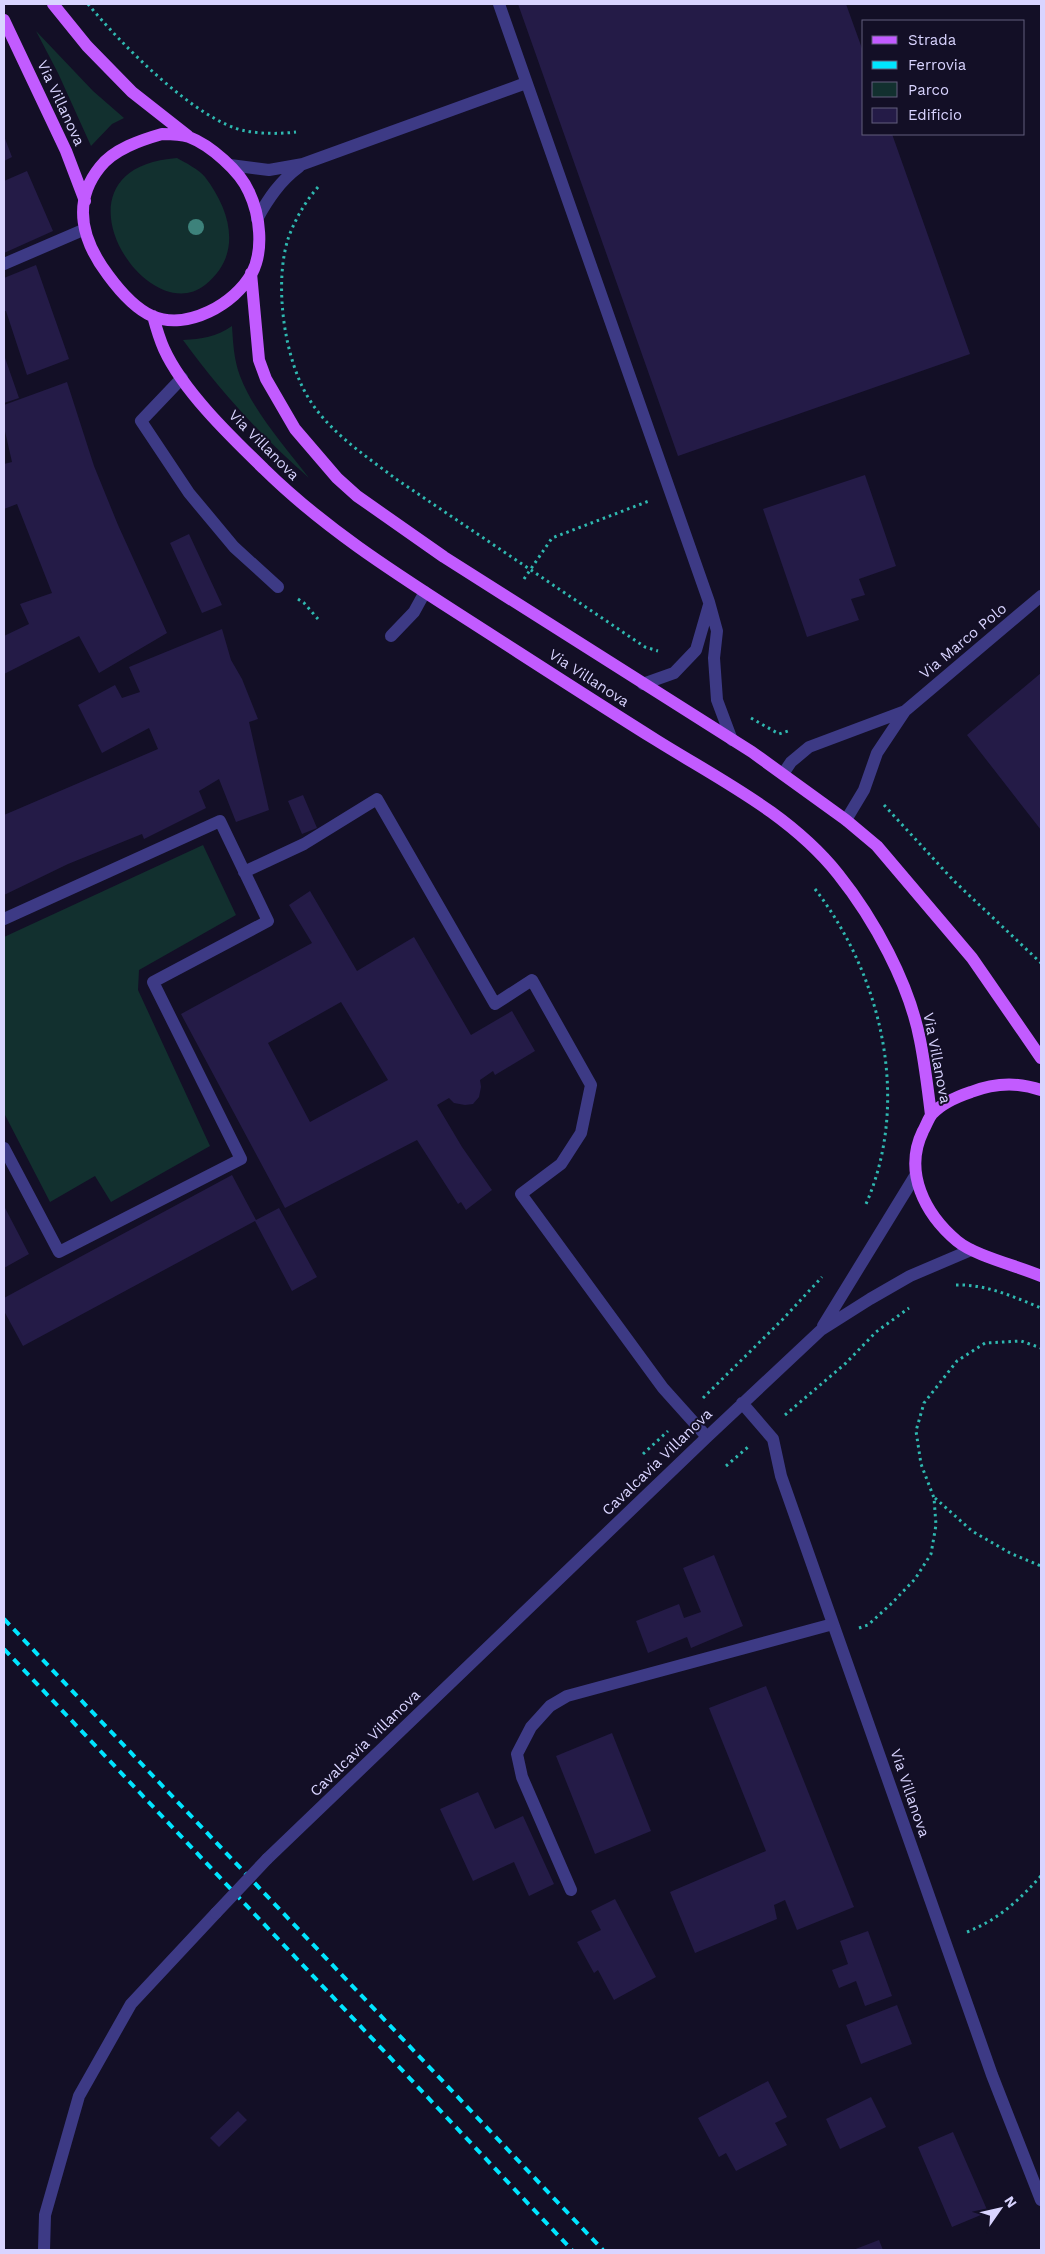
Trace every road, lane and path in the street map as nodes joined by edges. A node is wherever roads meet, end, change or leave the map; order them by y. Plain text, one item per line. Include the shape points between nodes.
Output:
1 (53, 4) edge
2 (88, 4) edge
3 (499, 4) edge
4 (4, 20) edge
5 (526, 83) junction
6 (296, 132) dead end
7 (188, 136) junction
8 (303, 164) junction
9 (230, 165) junction
10 (318, 187) dead end
11 (85, 201) junction
12 (257, 219) junction
13 (84, 230) junction
14 (4, 264) edge
15 (252, 273) junction
16 (153, 316) junction
17 (182, 378) junction
18 (647, 494) dead end
19 (552, 538) dead end
20 (278, 587) dead end
21 (424, 592) junction
22 (1041, 596) edge
23 (709, 602) junction
24 (391, 636) dead end
25 (661, 651) dead end
26 (643, 684) junction
27 (905, 711) junction
28 (746, 712) dead end
29 (788, 730) dead end
30 (732, 740) junction
31 (783, 774) junction
32 (883, 805) dead end
33 (846, 820) junction
34 (244, 872) junction
35 (809, 881) dead end
36 (4, 919) edge
37 (1041, 963) edge
38 (1041, 1058) edge
39 (1041, 1090) edge
40 (931, 1115) junction
41 (4, 1148) edge
42 (915, 1176) junction
43 (863, 1212) dead end
44 (971, 1250) junction
45 (826, 1272) dead end
46 (1041, 1276) edge
47 (950, 1285) dead end
48 (910, 1307) dead end
49 (1041, 1308) edge
50 (821, 1330) junction
51 (1041, 1348) edge
52 (830, 1378) dead end
53 (742, 1403) junction
54 (686, 1415) junction
55 (706, 1437) junction
56 (642, 1454) dead end
57 (934, 1498) junction
58 (1041, 1566) edge
59 (835, 1629) junction
60 (1041, 1876) edge
61 (571, 1890) dead end
62 (944, 1938) junction
63 (1041, 2200) edge
64 (44, 2250) edge

1 - 7 main road via 87,46 132,92
2 - 6 path via 140,60 215,119 245,131
3 - 5 street
4 - 11 main road, Via Villanova via 66,150
5 - 8 street
5 - 23 street
7 - 9 main road
7 - 11 main road via 162,134 136,142 112,157 100,167
8 - 9 street via 269,170
8 - 12 street via 274,191
9 - 12 main road via 249,190
10 - 25 path via 303,205 288,237 283,267 287,345 311,402 332,427 396,479 645,647
11 - 13 main road
12 - 15 main road via 258,259
13 - 14 street
13 - 16 main road via 90,247 119,290
15 - 16 main road via 222,306 198,316 173,320
15 - 26 main road, Via Villanova via 259,360 266,378 296,429 337,478 357,496 444,557
16 - 17 main road, Via Villanova via 164,350
17 - 20 street via 141,421 189,493 234,546
17 - 21 main road, Via Villanova via 216,420 293,497
18 - 19 path via 650,501
21 - 24 street via 414,612
21 - 40 main road, Via Villanova via 772,812 819,852 856,900 892,961 920,1038
22 - 27 street, Via Marco Polo
23 - 26 street via 696,650 674,673
23 - 30 street via 717,631 714,658 716,700
26 - 30 main road, Via Villanova
27 - 31 street, Via Marco Polo via 809,747
27 - 33 street, Via Marco Polo via 877,753 864,790
28 - 29 path via 779,734
30 - 31 main road, Via Villanova
31 - 33 main road, Via Villanova
32 - 37 path via 954,881
33 - 38 main road, Via Villanova via 877,846 972,958
34 - 36 street via 220,821
34 - 41 street via 268,921 153,982 240,1159 59,1252
34 - 54 street via 304,844 377,799 495,1004 532,980 591,1085 581,1133 561,1164 520,1194 604,1310
35 - 43 path via 856,956 876,1012 887,1061 888,1096 880,1161
39 - 40 main road via 1005,1084 979,1089 951,1099
40 - 42 main road via 918,1143
42 - 44 main road via 924,1203 940,1224
42 - 50 street, Cavalcavia Villanova
44 - 46 main road
44 - 50 street, Cavalcavia Villanova via 910,1276
45 - 54 path
47 - 49 path via 972,1285 999,1291
48 - 52 path via 876,1332
50 - 53 street, Cavalcavia Villanova
51 - 57 path via 1021,1341 985,1343 957,1362 924,1403 916,1431 921,1464
53 - 55 street, Cavalcavia Villanova
53 - 59 street, Via Villanova via 773,1438 781,1476
54 - 55 street
54 - 56 path
55 - 64 street, Cavalcavia Villanova, bridge via 267,1859 131,2004 79,2096 45,2215
57 - 58 path via 972,1531
57 - 59 path via 936,1525 931,1554 915,1578 868,1624
59 - 61 street via 567,1696 550,1706 531,1727 517,1754 522,1777
59 - 62 street, Via Villanova
60 - 62 path via 1019,1900 986,1924
62 - 63 street, Via Villanova via 992,2075

